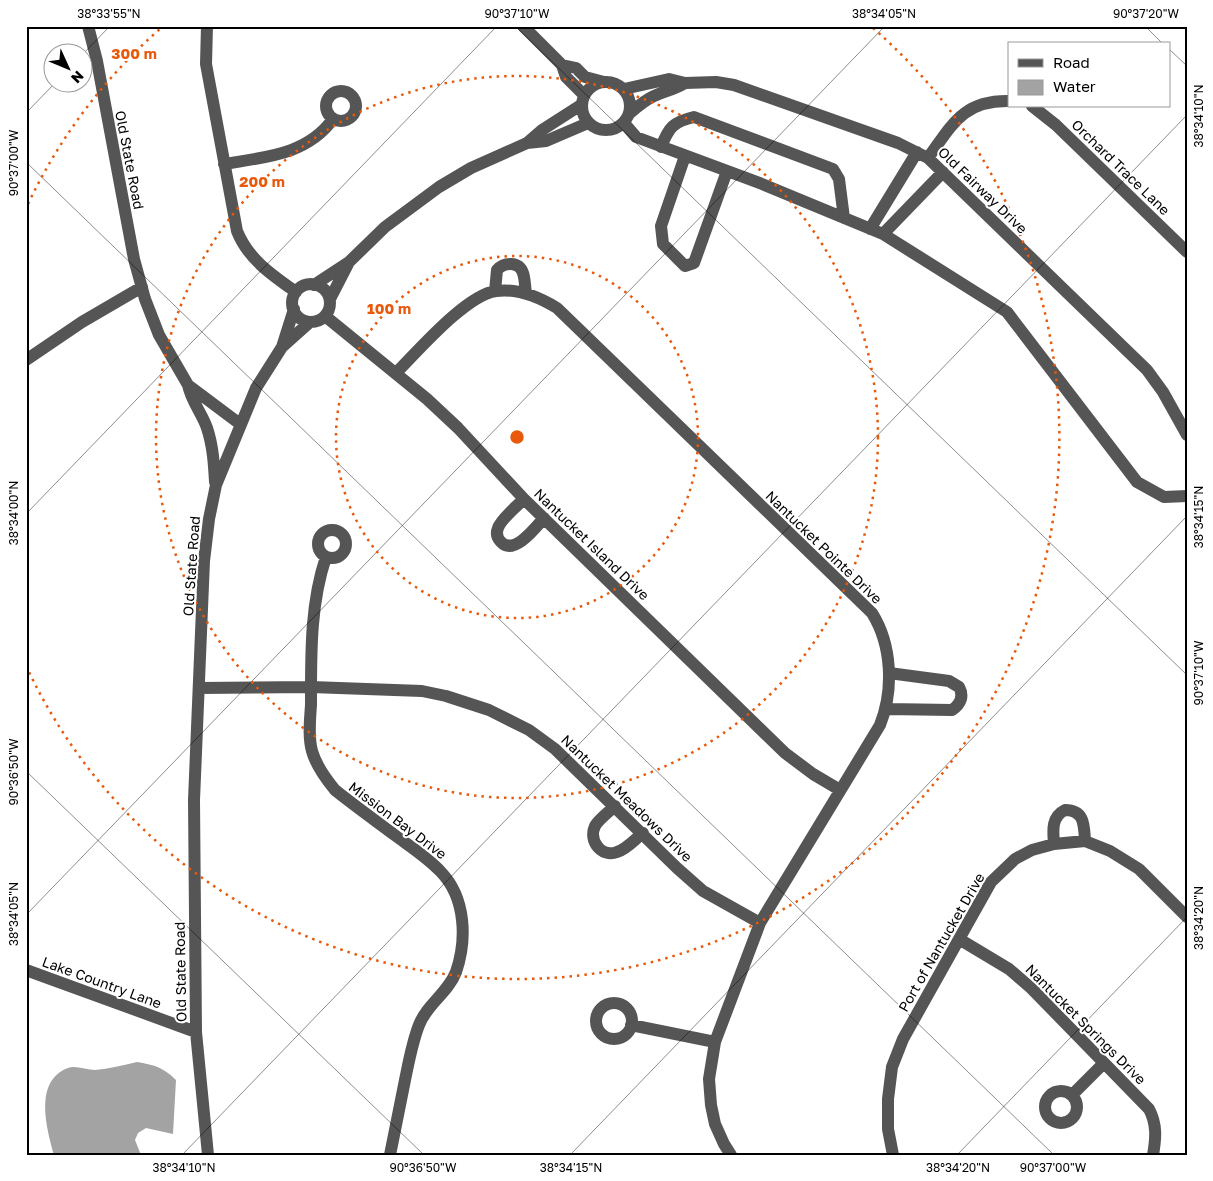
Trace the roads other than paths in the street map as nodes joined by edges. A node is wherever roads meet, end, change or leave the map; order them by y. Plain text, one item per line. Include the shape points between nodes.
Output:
1 (88, 26) edge
2 (208, 26) edge
3 (523, 26) edge
4 (562, 65) junction
5 (604, 82) junction
6 (684, 83) junction
7 (624, 89) junction
8 (583, 100) junction
9 (1008, 101) edge
10 (1035, 108) edge
11 (627, 118) junction
12 (333, 119) dead end
13 (588, 123) junction
14 (527, 143) junction
15 (661, 146) junction
16 (922, 155) junction
17 (685, 156) junction
18 (224, 164) junction
19 (727, 171) junction
20 (943, 172) junction
21 (844, 218) junction
22 (870, 229) junction
23 (884, 234) junction
24 (1187, 252) edge
25 (349, 262) junction
26 (314, 284) junction
27 (142, 287) junction
28 (495, 291) junction
29 (296, 292) junction
30 (526, 293) junction
31 (330, 299) junction
32 (294, 309) junction
33 (326, 316) junction
34 (310, 322) junction
35 (282, 347) junction
36 (32, 351) edge
37 (26, 360) edge
38 (396, 373) junction
39 (188, 385) junction
40 (240, 424) junction
41 (1187, 435) edge
42 (216, 485) junction
43 (1187, 496) edge
44 (524, 499) junction
45 (544, 518) junction
46 (326, 557) dead end
47 (888, 673) junction
48 (311, 687) junction
49 (199, 688) junction
50 (887, 708) junction
51 (840, 790) junction
52 (615, 806) junction
53 (643, 833) junction
54 (1085, 841) junction
55 (1054, 844) junction
56 (1187, 917) edge
57 (760, 924) junction
58 (959, 938) junction
59 (26, 970) edge
60 (631, 1025) dead end
61 (196, 1032) junction
62 (715, 1042) junction
63 (1104, 1063) junction
64 (1072, 1095) dead end
65 (208, 1155) edge
66 (390, 1155) edge
67 (731, 1155) edge
68 (893, 1155) edge
69 (1153, 1155) edge

1 - 27 street, Old State Road
2 - 18 street via 206,64
3 - 4 street
4 - 5 street
4 - 8 street via 566,77
5 - 7 street
5 - 8 street via 590,87
6 - 7 street, Old Fairway Drive via 669,78
6 - 11 street, Old Fairway Drive via 642,102
6 - 16 street, Old Fairway Drive via 734,85 898,143
7 - 11 street via 631,104
8 - 13 street via 583,115
8 - 14 street
9 - 16 street via 974,106
10 - 24 street, Orchard Trace Lane via 1056,124
11 - 13 street via 620,127 612,130 603,131
11 - 15 street via 636,137
12 - 18 street via 311,142 286,152
13 - 14 street via 546,141
14 - 25 street via 471,168 439,187 386,227
15 - 17 street
15 - 21 street via 673,125 694,117 833,169 839,179
16 - 20 street, Old Fairway Drive
16 - 22 street
17 - 19 street
17 - 19 street via 661,226 664,244 685,266 694,263
18 - 29 street via 242,245 263,268
19 - 21 street
20 - 23 street
20 - 41 street, Old Fairway Drive via 1147,370
21 - 22 street
22 - 23 street
23 - 43 street via 1007,312 1137,482 1164,497
25 - 26 street
25 - 31 street
26 - 29 street
26 - 31 street via 328,293
27 - 36 street
27 - 39 street, Old State Road via 160,335
28 - 30 street, Nantucket Pointe Drive
28 - 30 street via 497,270 505,264 512,264 523,273
28 - 38 street, Nantucket Pointe Drive via 476,298 459,311
29 - 32 street
30 - 47 street, Nantucket Pointe Drive via 557,308 872,613 882,634
31 - 33 street
32 - 34 street via 300,318
32 - 35 street
33 - 34 street
33 - 38 street, Nantucket Island Drive
34 - 35 street
35 - 40 street via 256,388
36 - 37 street
38 - 44 street, Nantucket Island Drive via 458,428
39 - 40 street, Old State Road
39 - 42 street via 190,396 206,426 213,452
40 - 42 street, Old State Road
42 - 49 street, Old State Road via 208,519 204,561
44 - 45 street, Nantucket Island Drive
44 - 45 street via 498,526 500,542 509,546 518,544
45 - 51 street, Nantucket Island Drive via 785,753
46 - 48 street, Mission Bay Drive via 317,591
47 - 50 street, Nantucket Pointe Drive via 890,691
47 - 50 street via 949,681 959,687 962,696 957,707 947,711
48 - 49 street, Nantucket Meadows Drive
48 - 52 street, Nantucket Meadows Drive via 422,691 489,710 529,730 555,749
48 - 66 street, Mission Bay Drive via 312,750 325,778 335,790 442,872 453,890 463,927 462,951 455,974 420,1022 412,1046
49 - 61 street, Old State Road via 194,800
50 - 51 street, Nantucket Pointe Drive
51 - 57 street, Nantucket Pointe Drive
52 - 53 street, Nantucket Meadows Drive
52 - 53 street via 595,828 594,840 598,848 603,852 616,853
53 - 57 street, Nantucket Meadows Drive via 703,891
54 - 55 street, Port of Nantucket Drive
54 - 55 street via 1083,819 1076,812 1065,810 1054,821
54 - 56 street, Port of Nantucket Drive via 1110,851 1139,869
55 - 58 street, Port of Nantucket Drive via 1032,850 1003,870 991,882
57 - 62 street, Nantucket Pointe Drive
58 - 63 street, Nantucket Springs Drive via 1009,969
58 - 68 street, Port of Nantucket Drive via 902,1039 892,1067 888,1129
59 - 61 street, Lake Country Lane
60 - 62 street
61 - 65 street, Old State Road
62 - 67 street, Nantucket Pointe Drive via 709,1079 711,1105 715,1124
63 - 64 street
63 - 69 street, Nantucket Springs Drive via 1155,1119

